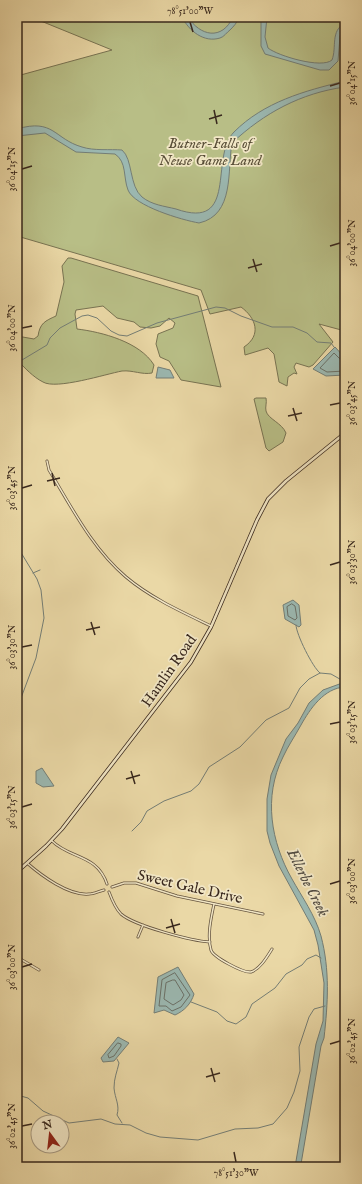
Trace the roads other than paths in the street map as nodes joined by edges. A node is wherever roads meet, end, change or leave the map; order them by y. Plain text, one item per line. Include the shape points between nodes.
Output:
1 (345, 433) edge
2 (47, 461) dead end
3 (211, 626) junction
4 (52, 840) junction
5 (27, 863) junction
6 (17, 872) edge
7 (107, 884) junction
8 (112, 887) junction
9 (104, 890) junction
10 (109, 892) junction
11 (214, 904) junction
12 (263, 914) dead end
13 (143, 925) junction
14 (138, 937) dead end
15 (210, 942) junction
16 (272, 949) dead end
17 (17, 957) edge
18 (39, 970) dead end

1 - 3 street, Hamlin Road via 286,480 268,499
2 - 3 street via 49,470 89,536 121,573 156,598
3 - 4 street, Hamlin Road via 201,647 182,675
4 - 5 street, Hamlin Road
4 - 7 street via 61,848 83,856 103,874
5 - 6 street, Hamlin Road
5 - 9 street via 45,878 75,892 88,894
7 - 8 street
7 - 9 street
8 - 10 street
8 - 11 street, Sweet Gale Drive via 124,883 136,884
9 - 10 street
10 - 13 street via 114,905 122,914
11 - 12 street, Sweet Gale Drive
11 - 15 street
13 - 14 street
13 - 15 street
15 - 16 street via 215,957 248,972 260,966
17 - 18 street

